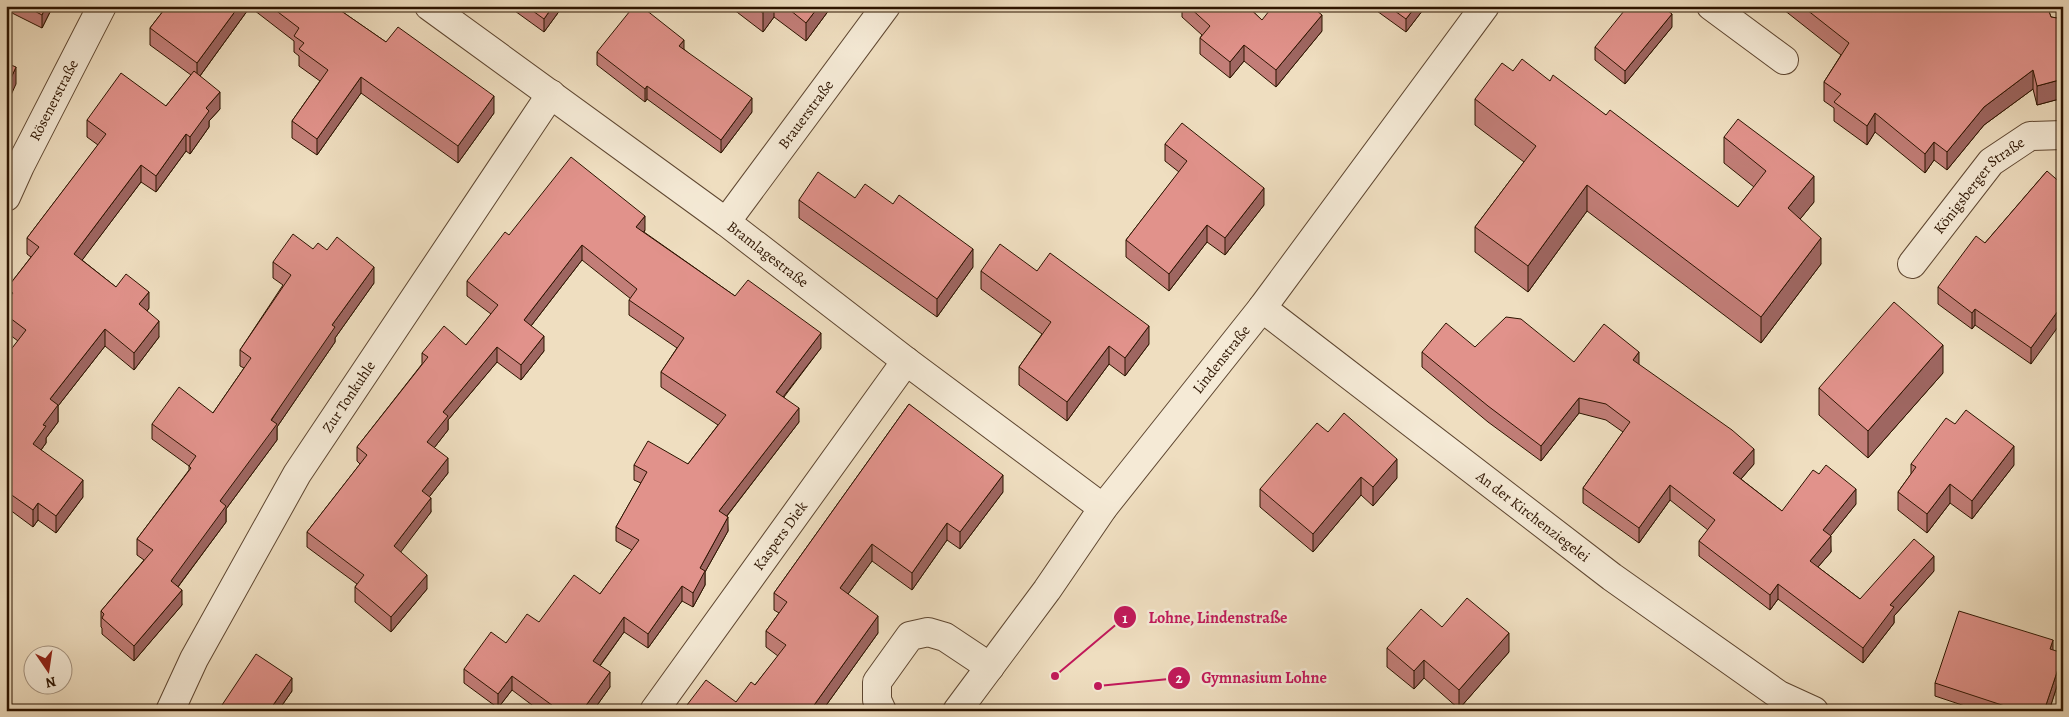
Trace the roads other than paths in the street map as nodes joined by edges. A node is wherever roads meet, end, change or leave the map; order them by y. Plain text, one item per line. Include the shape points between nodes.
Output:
1 (102, 6) edge
2 (429, 6) edge
3 (886, 6) edge
4 (1485, 6) edge
5 (1712, 6) edge
6 (1784, 60) dead end
7 (551, 94) junction
8 (2063, 135) edge
9 (6, 197) edge
10 (726, 222) junction
11 (1912, 264) dead end
12 (1262, 308) junction
13 (906, 360) junction
14 (1103, 508) junction
15 (990, 667) junction
16 (170, 711) edge
17 (654, 711) edge
18 (882, 711) edge
19 (957, 711) edge
20 (1814, 711) edge

1 - 9 street, Rösenerstraße
2 - 7 street, Bramlagestraße
3 - 10 street, Brauerstraße
4 - 12 street, Lindenstraße
5 - 6 street
7 - 10 street, Bramlagestraße
7 - 16 street, Zur Tonkuhle via 298,474 194,659
8 - 11 street, Königsberger Straße via 2030,136 1991,162
10 - 13 street, Bramlagestraße
12 - 14 street, Lindenstraße
12 - 20 street, An der Kirchenziegelei via 1620,582 1778,695
13 - 14 street, Bramlagestraße
13 - 17 street, Kaspers Diek
14 - 15 street, Lindenstraße
15 - 18 street via 944,637 928,632 910,636 877,682 877,700
15 - 19 street, Lindenstraße

